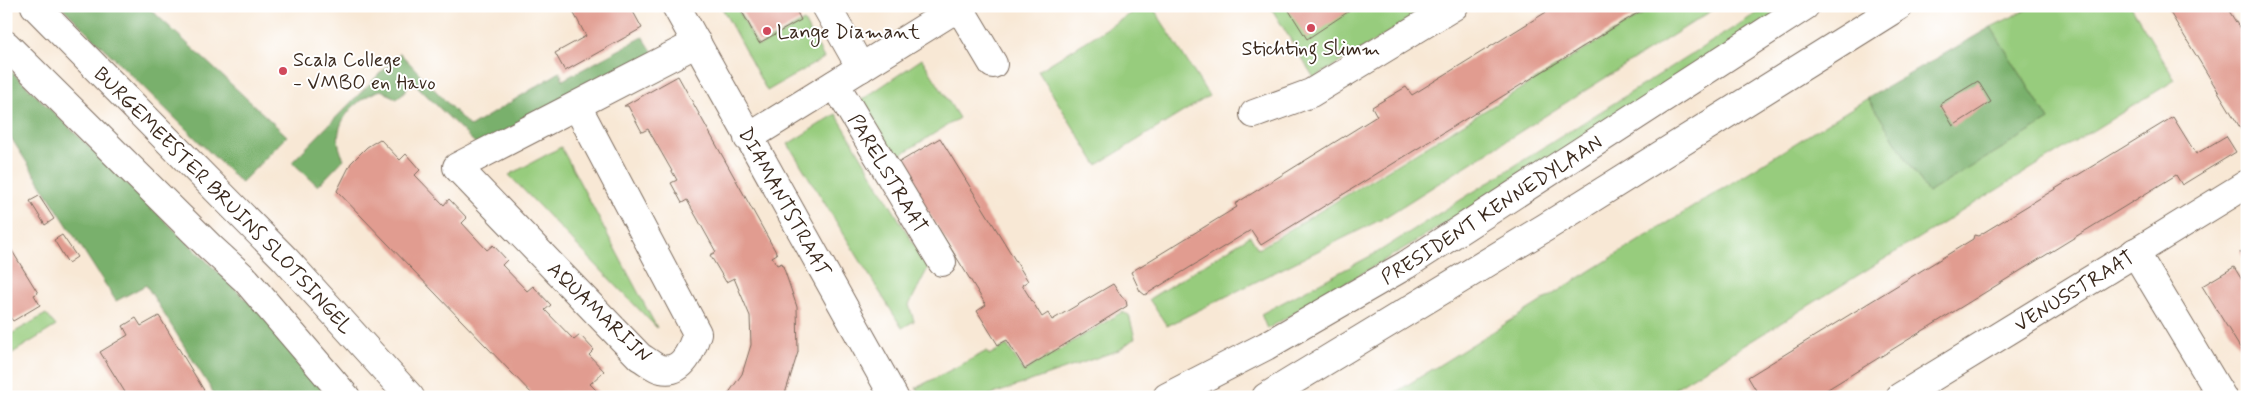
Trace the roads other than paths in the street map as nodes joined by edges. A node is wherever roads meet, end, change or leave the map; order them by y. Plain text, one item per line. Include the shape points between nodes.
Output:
1 (35, 6) edge
2 (676, 6) edge
3 (826, 6) edge
4 (1454, 6) edge
5 (1805, 6) edge
6 (1899, 6) edge
7 (960, 7) edge
8 (696, 43) junction
9 (6, 45) edge
10 (993, 64) dead end
11 (861, 68) junction
12 (836, 84) junction
13 (577, 106) junction
14 (1254, 114) dead end
15 (748, 138) junction
16 (2247, 184) edge
17 (2135, 252) junction
18 (942, 262) dead end
19 (346, 397) edge
20 (410, 397) edge
21 (894, 397) edge
22 (1167, 397) edge
23 (1266, 397) edge
24 (1900, 397) edge
25 (2222, 397) edge

1 - 20 street, BURGEMEESTER BRUINS SLOTSINGEL via 285,258
2 - 8 street, DIAMANTSTRAAT
3 - 11 street
4 - 14 street via 1311,93
5 - 22 street, PRESIDENT KENNEDYLAAN via 1406,265 1266,346
6 - 23 street, PRESIDENT KENNEDYLAAN via 1546,228
7 - 10 street
7 - 11 street
8 - 13 street, AQUAMARIJN
8 - 15 street, DIAMANTSTRAAT
9 - 19 street, BURGEMEESTER BRUINS SLOTSINGEL via 246,280
11 - 12 street
12 - 15 street
12 - 18 street, PARELSTRAAT
13 - 13 street, AQUAMARIJN via 697,333 691,353 677,367 661,369 640,357 457,167
15 - 21 street, DIAMANTSTRAAT
16 - 17 street, VENUSSTRAAT
17 - 24 street, VENUSSTRAAT
17 - 25 street

